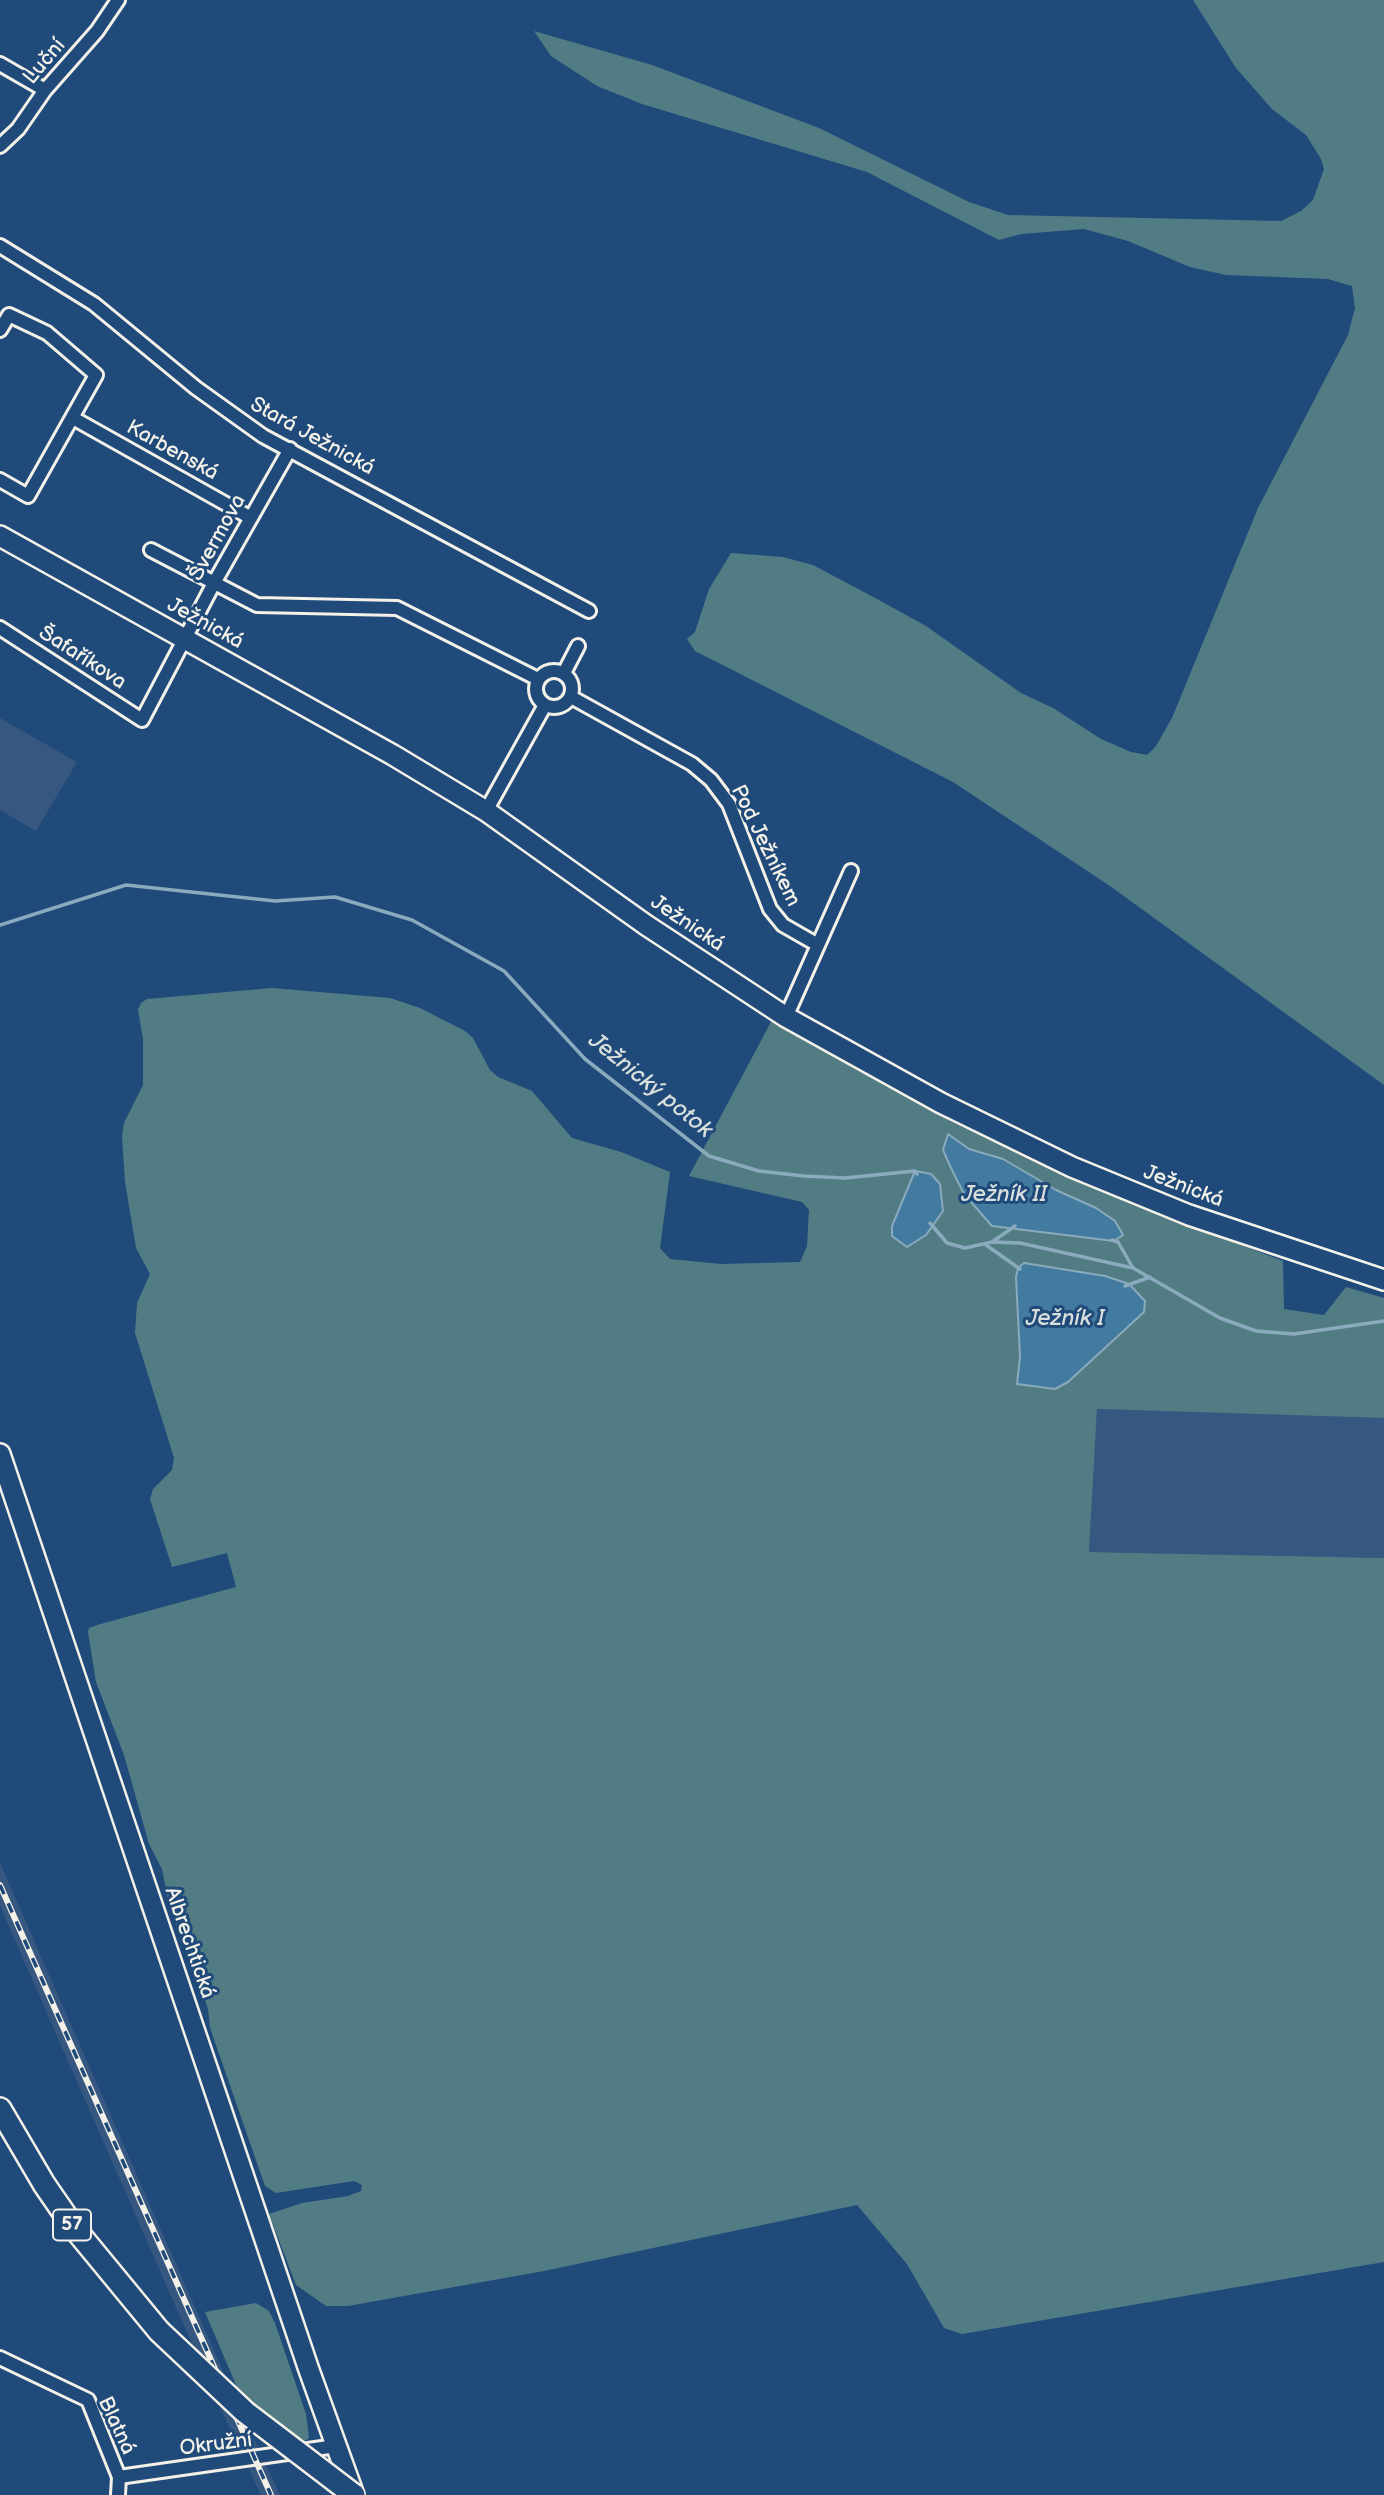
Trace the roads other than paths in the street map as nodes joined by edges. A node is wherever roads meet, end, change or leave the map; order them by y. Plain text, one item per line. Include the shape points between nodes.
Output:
1 (118, 0) edge
2 (0, 64) edge
3 (45, 90) junction
4 (0, 146) edge
5 (0, 246) edge
6 (4, 312) edge
7 (0, 330) edge
8 (73, 418) junction
9 (290, 450) junction
10 (0, 480) edge
11 (251, 518) junction
12 (0, 536) edge
13 (152, 550) dead end
14 (214, 583) junction
15 (589, 611) dead end
16 (0, 628) edge
17 (185, 640) junction
18 (578, 646) dead end
19 (564, 673) junction
20 (538, 679) junction
21 (571, 697) junction
22 (545, 705) junction
23 (142, 720) joint
24 (486, 811) junction
25 (851, 871) dead end
26 (818, 945) junction
27 (786, 1017) junction
28 (1384, 1280) edge
29 (0, 1454) edge
30 (0, 2109) edge
31 (0, 2358) edge
32 (336, 2446) junction
33 (118, 2477) junction
34 (118, 2495) edge
35 (354, 2495) edge

1 - 3 street, Luční
2 - 3 street
3 - 4 street, Luční
5 - 9 street, Stará Ježnická via 94,304 196,388 262,436
6 - 7 street
6 - 8 street via 47,332 96,375
8 - 10 street via 28,496
8 - 11 street, Karbenská
9 - 11 street, Švermova
9 - 15 street, Stará Ježnická
11 - 14 street, Švermova
12 - 17 street, Ježnická
13 - 14 street
14 - 17 street, Švermova
14 - 20 street via 257,605 397,608
16 - 23 street, Šafaříkova
17 - 23 street, Švermova
17 - 24 street, Ježnická
18 - 19 street
19 - 20 street via 545,672
19 - 21 street via 570,680
20 - 22 street via 535,689
21 - 22 street via 564,705
21 - 26 street, Pod Ježníkem via 692,764 711,780 729,804 770,909 783,925
22 - 24 street
24 - 27 street, Ježnická
25 - 26 street, Pod Ježníkem
26 - 27 street, Pod Ježníkem
27 - 28 street, Ježnická via 940,1103 1072,1167 1189,1215
29 - 32 street, Albrechtická
30 - 35 main road, 57, bridge via 75,2229 159,2331 244,2412
31 - 33 street, Blatná via 88,2400
32 - 33 street, Okružní
32 - 35 street, Albrechtická
33 - 34 street

